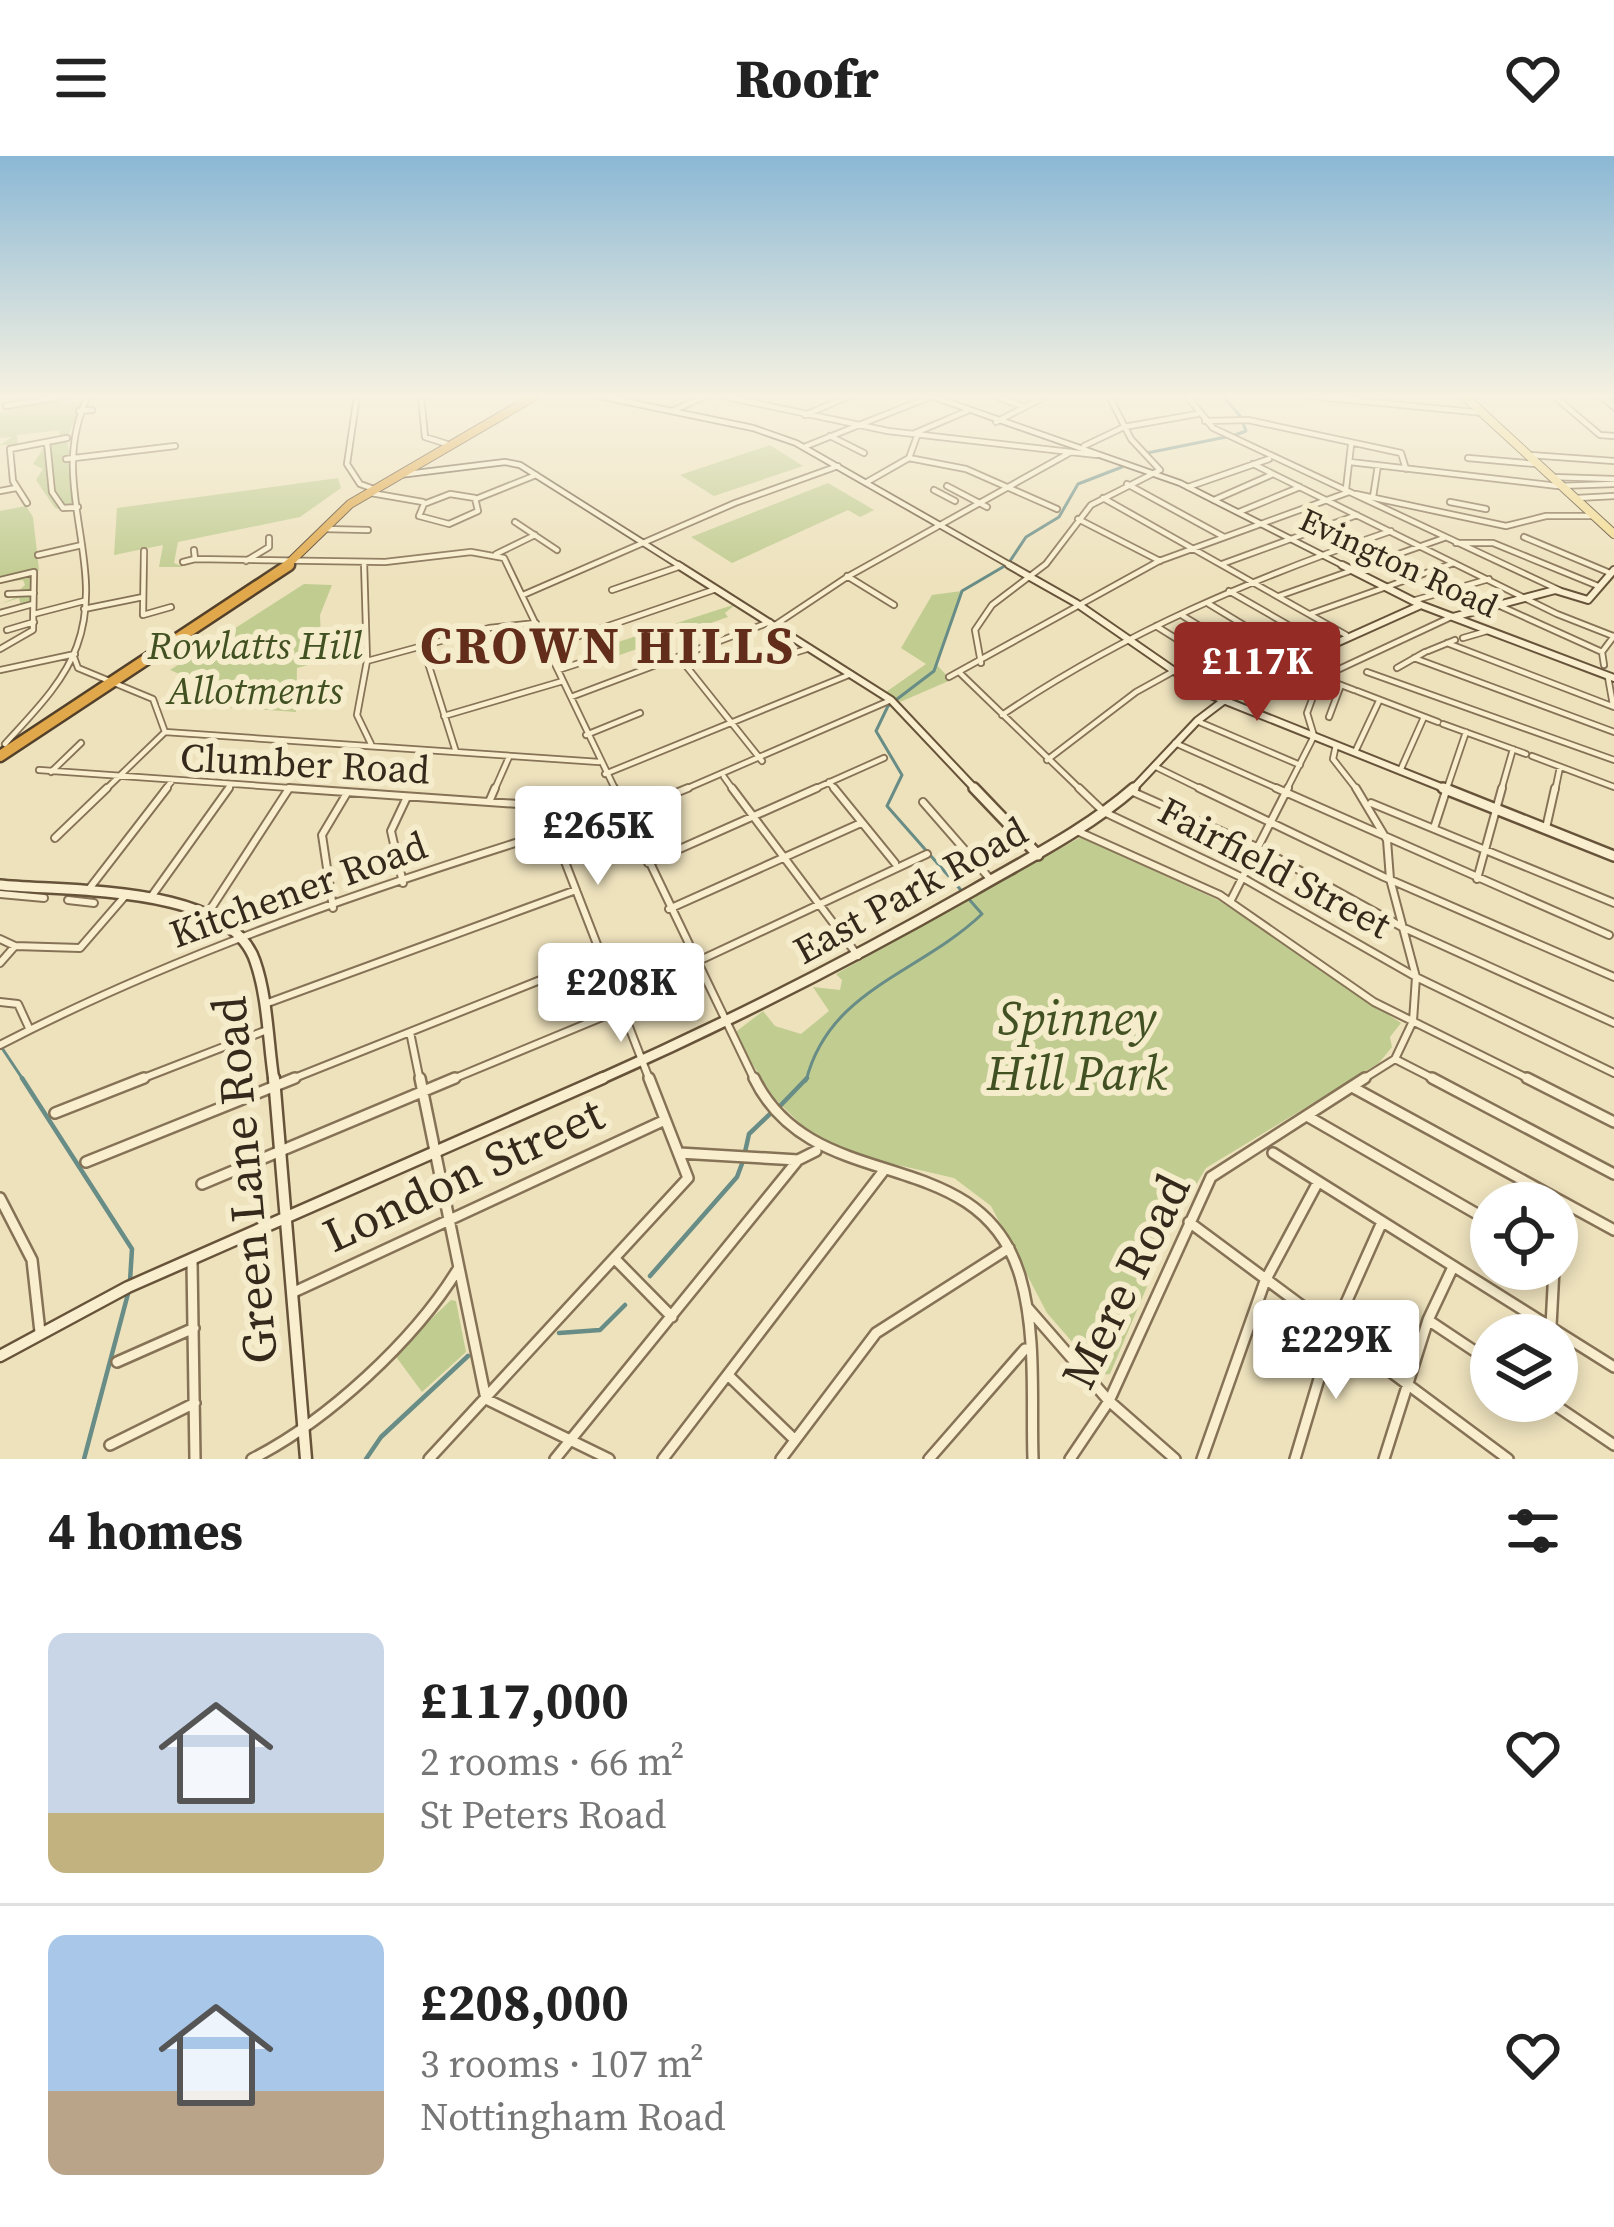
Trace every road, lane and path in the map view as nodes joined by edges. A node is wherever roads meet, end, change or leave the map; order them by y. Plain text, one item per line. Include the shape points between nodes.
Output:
1 (49, 457) edge
2 (84, 457) edge
3 (348, 457) edge
4 (427, 457) edge
5 (822, 457) edge
6 (1065, 457) edge
7 (1108, 457) edge
8 (1149, 457) edge
9 (1350, 457) edge
10 (1402, 457) edge
11 (1528, 457) edge
12 (1552, 457) edge
13 (910, 458) joint
14 (1273, 458) joint
15 (1468, 458) dead end
16 (10, 459) joint
17 (66, 459) joint
18 (0, 461) edge
19 (1350, 461) junction
20 (1614, 461) edge
21 (1253, 464) junction
22 (1536, 464) junction
23 (838, 466) junction
24 (1378, 466) junction
25 (1406, 469) junction
26 (11, 473) junction
27 (1156, 474) junction
28 (398, 475) junction
29 (536, 475) junction
30 (1273, 475) junction
31 (0, 476) edge
32 (1548, 477) junction
33 (867, 482) junction
34 (1614, 482) edge
35 (1127, 484) junction
36 (947, 486) dead end
37 (1558, 486) junction
38 (1300, 487) junction
39 (16, 488) junction
40 (370, 488) junction
41 (1189, 488) junction
42 (934, 490) dead end
43 (1016, 490) junction
44 (0, 491) edge
45 (1348, 492) junction
46 (960, 493) junction
47 (1373, 496) junction
48 (1614, 496) edge
49 (1102, 497) junction
50 (476, 499) junction
51 (1573, 499) junction
52 (1214, 500) junction
53 (1329, 501) junction
54 (27, 502) dead end
55 (426, 502) junction
56 (78, 507) junction
57 (987, 507) junction
58 (1057, 509) dead end
59 (1486, 509) dead end
60 (1239, 512) junction
61 (1357, 515) junction
62 (1456, 516) junction
63 (1594, 516) junction
64 (1077, 518) junction
65 (514, 522) dead end
66 (941, 525) junction
67 (1264, 526) junction
68 (321, 529) junction
69 (368, 530) dead end
70 (1391, 531) junction
71 (1613, 532) edge
72 (535, 535) junction
73 (1524, 537) dead end
74 (269, 538) dead end
75 (1227, 538) junction
76 (1444, 538) junction
77 (1293, 539) junction
78 (644, 543) junction
79 (1456, 543) junction
80 (82, 545) junction
81 (1423, 546) junction
82 (1194, 548) junction
83 (194, 550) dead end
84 (557, 550) dead end
85 (144, 551) dead end
86 (496, 554) junction
87 (1322, 554) junction
88 (38, 555) dead end
89 (195, 559) junction
90 (247, 561) junction
91 (1160, 561) junction
92 (183, 562) dead end
93 (364, 562) junction
94 (1457, 562) junction
95 (1544, 562) junction
96 (290, 564) junction
97 (1222, 564) junction
98 (681, 566) junction
99 (1354, 568) junction
100 (1612, 572) edge
101 (1526, 574) junction
102 (847, 576) junction
103 (1032, 577) junction
104 (1490, 579) junction
105 (0, 580) edge
106 (1250, 580) junction
107 (1599, 584) junction
108 (1384, 585) junction
109 (716, 589) junction
110 (612, 590) dead end
111 (1559, 590) junction
112 (1614, 590) edge
113 (1229, 591) junction
114 (34, 593) junction
115 (8, 594) dead end
116 (523, 595) junction
117 (1279, 596) junction
118 (143, 597) junction
119 (1529, 597) junction
120 (1076, 603) junction
121 (1207, 603) junction
122 (1416, 603) junction
123 (32, 604) junction
124 (84, 605) junction
125 (894, 605) dead end
126 (1498, 605) junction
127 (171, 608) dead end
128 (0, 614) edge
129 (1310, 614) junction
130 (1181, 615) junction
131 (1451, 617) junction
132 (34, 618) junction
133 (536, 622) junction
134 (772, 623) junction
135 (1156, 626) junction
136 (7, 630) dead end
137 (1487, 631) junction
138 (1346, 634) junction
139 (1614, 636) edge
140 (1463, 638) dead end
141 (1130, 640) junction
142 (1323, 645) junction
143 (422, 646) junction
144 (547, 647) junction
145 (810, 648) junction
146 (0, 649) edge
147 (1601, 652) junction
148 (75, 653) junction
149 (784, 656) dead end
150 (679, 657) junction
151 (595, 658) dead end
152 (1298, 658) junction
153 (1414, 658) junction
154 (367, 661) junction
155 (1344, 662) junction
156 (981, 664) junction
157 (1286, 664) junction
158 (1604, 665) dead end
159 (1356, 667) dead end
160 (78, 668) junction
161 (1397, 668) dead end
162 (0, 670) edge
163 (558, 670) junction
164 (1272, 670) junction
165 (1174, 671) junction
166 (1367, 672) dead end
167 (960, 673) junction
168 (851, 674) junction
169 (64, 676) junction
170 (949, 677) dead end
171 (1320, 677) junction
172 (1611, 678) edge
173 (1388, 679) junction
174 (110, 681) junction
175 (563, 681) junction
176 (1247, 683) junction
177 (1341, 686) junction
178 (1384, 688) dead end
179 (571, 697) junction
180 (1222, 699) junction
181 (1379, 700) junction
182 (892, 702) junction
183 (1614, 708) edge
184 (640, 713) dead end
185 (45, 715) junction
186 (1002, 715) junction
187 (444, 716) junction
188 (1329, 717) dead end
189 (1424, 717) junction
190 (1197, 721) junction
191 (731, 722) junction
192 (165, 732) junction
193 (1466, 732) junction
194 (1614, 732) edge
195 (586, 735) junction
196 (1314, 736) junction
197 (81, 743) dead end
198 (1175, 743) junction
199 (371, 744) junction
200 (1336, 745) junction
201 (2, 749) edge
202 (1513, 749) junction
203 (456, 752) junction
204 (1355, 752) junction
205 (509, 757) junction
206 (884, 758) dead end
207 (1047, 760) junction
208 (1614, 760) edge
209 (762, 761) junction
210 (599, 762) junction
211 (1300, 765) junction
212 (1154, 766) junction
213 (1560, 767) junction
214 (38, 770) dead end
215 (1400, 771) junction
216 (51, 772) junction
217 (604, 774) junction
218 (724, 777) junction
219 (113, 779) junction
220 (172, 782) junction
221 (829, 782) junction
222 (230, 786) junction
223 (1614, 788) edge
224 (1447, 789) junction
225 (288, 790) junction
226 (1131, 791) junction
227 (1287, 792) junction
228 (346, 793) junction
229 (406, 796) junction
230 (1368, 801) junction
231 (489, 802) junction
232 (923, 802) dead end
233 (1496, 809) junction
234 (1103, 812) junction
235 (625, 815) junction
236 (754, 816) junction
237 (1273, 820) junction
238 (861, 823) junction
239 (1434, 828) junction
240 (1546, 828) junction
241 (1077, 831) junction
242 (544, 836) junction
243 (555, 836) junction
244 (55, 838) dead end
245 (1387, 840) junction
246 (1259, 848) junction
247 (1485, 849) junction
248 (927, 854) dead end
249 (1038, 855) junction
250 (1614, 856) edge
251 (785, 857) junction
252 (648, 863) junction
253 (896, 865) junction
254 (1243, 878) junction
255 (1390, 879) junction
256 (1477, 879) junction
257 (993, 882) junction
258 (403, 884) junction
259 (5, 890) edge
260 (82, 890) junction
261 (576, 890) junction
262 (126, 895) junction
263 (151, 897) junction
264 (44, 898) dead end
265 (819, 902) junction
266 (1230, 902) junction
267 (94, 903) dead end
268 (1614, 903) edge
269 (333, 908) junction
270 (670, 909) junction
271 (210, 910) junction
272 (1402, 927) junction
273 (1610, 935) dead end
274 (0, 939) edge
275 (240, 939) junction
276 (15, 946) junction
277 (603, 955) junction
278 (858, 956) junction
279 (0, 963) edge
280 (694, 963) junction
281 (1416, 977) junction
282 (1614, 977) edge
283 (0, 1002) edge
284 (265, 1004) junction
285 (624, 1008) junction
286 (1412, 1021) junction
287 (1614, 1023) edge
288 (724, 1025) junction
289 (29, 1028) junction
290 (268, 1030) junction
291 (410, 1033) junction
292 (2, 1044) edge
293 (1395, 1059) junction
294 (642, 1061) junction
295 (1614, 1073) edge
296 (274, 1087) junction
297 (1354, 1088) junction
298 (425, 1090) junction
299 (55, 1113) dead end
300 (1307, 1115) junction
301 (665, 1120) junction
302 (1614, 1122) edge
303 (279, 1149) junction
304 (435, 1151) junction
305 (816, 1151) junction
306 (679, 1153) junction
307 (1273, 1154) dead end
308 (798, 1160) junction
309 (86, 1162) dead end
310 (886, 1168) junction
311 (1614, 1174) edge
312 (1318, 1182) junction
313 (1526, 1182) edge
314 (202, 1184) dead end
315 (0, 1198) edge
316 (1470, 1210) edge
317 (1578, 1210) edge
318 (284, 1215) junction
319 (1187, 1221) junction
320 (448, 1222) junction
321 (1382, 1222) junction
322 (1614, 1230) edge
323 (1009, 1248) junction
324 (192, 1258) junction
325 (616, 1260) junction
326 (1453, 1267) junction
327 (458, 1268) junction
328 (1265, 1281) junction
329 (290, 1294) junction
330 (1027, 1307) junction
331 (1531, 1314) edge
332 (672, 1317) junction
333 (1428, 1320) junction
334 (194, 1328) junction
335 (40, 1332) junction
336 (1334, 1332) junction
337 (1578, 1344) edge
338 (1027, 1347) junction
339 (1470, 1348) edge
340 (0, 1355) edge
341 (117, 1362) dead end
342 (1614, 1367) edge
343 (729, 1375) junction
344 (1406, 1386) junction
345 (486, 1400) junction
346 (1109, 1401) junction
347 (195, 1403) junction
348 (1578, 1421) edge
349 (302, 1433) junction
350 (571, 1440) junction
351 (795, 1440) junction
352 (110, 1445) dead end
353 (1614, 1445) edge
354 (1388, 1457) edge
355 (195, 1459) edge
356 (252, 1459) edge
357 (307, 1459) edge
358 (429, 1459) edge
359 (555, 1459) edge
360 (609, 1459) edge
361 (663, 1459) edge
362 (781, 1459) edge
363 (929, 1459) edge
364 (1033, 1459) edge
365 (1070, 1459) edge
366 (1175, 1459) edge
367 (1202, 1459) edge
368 (1295, 1459) edge
369 (1508, 1459) edge

1 - 56 street via 52,492 63,508
2 - 17 street
3 - 40 street
4 - 28 highway
5 - 23 street
6 - 43 street
7 - 27 street, Evington Road
8 - 27 street
9 - 19 street
10 - 25 street
11 - 22 main road
12 - 20 street
13 - 33 street
13 - 43 street
14 - 21 street
14 - 45 street
15 - 22 street
16 - 18 street
16 - 26 street
17 - 56 street
19 - 24 street
19 - 45 street
21 - 30 street
21 - 41 street
22 - 32 main road
23 - 33 street
23 - 78 street
24 - 25 street
24 - 47 street
25 - 37 street
26 - 31 street
26 - 39 street
27 - 35 street
27 - 41 street, Evington Road
28 - 29 street via 510,461
28 - 40 highway
29 - 50 street
29 - 78 street
30 - 38 street
30 - 52 street
32 - 34 street
32 - 37 main road
33 - 66 street
34 - 37 street
35 - 49 street
35 - 75 street
36 - 46 street
37 - 51 main road
38 - 53 street
38 - 60 street
39 - 44 street
39 - 54 street
40 - 55 street
40 - 68 highway
41 - 52 street, Evington Road
42 - 46 street via 952,499
43 - 57 street
43 - 58 street
45 - 47 street
45 - 53 street
45 - 76 street
46 - 57 street
47 - 62 street
48 - 51 street
49 - 64 street
49 - 82 street
50 - 55 street via 450,494
50 - 55 street via 470,517 441,524 418,516
51 - 63 main road
52 - 60 street, Evington Road
53 - 61 street
53 - 67 street
56 - 80 street
57 - 66 street
59 - 62 street via 1454,502
60 - 67 street, Evington Road
61 - 70 street
61 - 77 street
62 - 63 street via 1506,526
63 - 71 main road
64 - 91 street
64 - 103 street
65 - 72 street
66 - 102 street
66 - 103 street
67 - 75 street
67 - 77 street, Evington Road
68 - 69 street
68 - 96 highway
70 - 81 street
70 - 87 street
72 - 84 street
72 - 86 street
73 - 100 street
74 - 90 street via 269,547
75 - 82 street
76 - 79 street
76 - 81 street
77 - 87 street, Evington Road
77 - 97 street
78 - 98 street
78 - 116 street
79 - 95 street via 1493,543
79 - 101 street
80 - 88 street
80 - 124 street
81 - 94 street
81 - 99 street
82 - 91 street
82 - 97 street
83 - 89 street
85 - 118 street
86 - 93 street
86 - 116 street
87 - 99 street, Evington Road
87 - 106 street
89 - 90 street
89 - 92 street
90 - 96 street
91 - 120 street
93 - 96 street
93 - 154 street
94 - 104 street
94 - 108 street
95 - 101 street
95 - 107 street
96 - 174 highway
97 - 106 street
98 - 109 street
98 - 110 street
99 - 108 street, Evington Road
99 - 117 street
100 - 107 street
101 - 111 street
102 - 125 street
102 - 134 street
103 - 120 street
103 - 156 street via 981,618 974,646
104 - 119 street
104 - 122 street
105 - 114 street via 34,572
106 - 113 street
106 - 117 street
107 - 111 street via 1592,599
107 - 112 street
108 - 122 street, Evington Road
108 - 129 street
109 - 134 street
109 - 144 street
111 - 119 street
113 - 121 street
113 - 142 street
114 - 115 street
114 - 123 street
116 - 133 street
117 - 129 street
118 - 124 street
118 - 127 street via 143,615
119 - 126 street
119 - 139 street
120 - 141 street
120 - 156 street
121 - 130 street
121 - 152 street
122 - 131 street, Evington Road
122 - 138 street, East Park Road
123 - 128 street
123 - 132 street
124 - 132 street
124 - 148 street
126 - 131 street
126 - 147 street
129 - 138 street
130 - 135 street
130 - 164 street
131 - 137 street, Evington Road
131 - 155 street
132 - 136 street
132 - 146 street via 29,634
133 - 143 street
133 - 144 street
134 - 145 street
134 - 150 street
135 - 141 street
135 - 176 street
137 - 140 street
137 - 172 street, Evington Road
138 - 142 street, East Park Road
139 - 147 street
141 - 165 street
141 - 186 street
142 - 152 street, East Park Road
143 - 154 street
143 - 187 street
144 - 163 street
145 - 149 street
145 - 168 street
147 - 158 street
148 - 160 street
148 - 162 street
148 - 169 street
150 - 179 street
150 - 191 street
151 - 163 street
152 - 157 street, East Park Road
153 - 161 street
153 - 183 street via 1451,642
153 - 194 street
154 - 199 street via 357,715
155 - 159 street
155 - 171 street
156 - 167 street
157 - 164 street, East Park Road
157 - 171 street
160 - 169 street
160 - 174 street
163 - 175 street
164 - 176 street, East Park Road
165 - 180 street
165 - 207 street
166 - 173 street
167 - 170 street
167 - 186 street, Fairfield Street
168 - 182 street
168 - 191 street
169 - 185 street
171 - 177 street
171 - 196 street via 1307,713
172 - 183 street
173 - 178 street
173 - 208 street
174 - 185 highway
174 - 192 street via 153,699
175 - 179 street
175 - 187 street
176 - 180 street, East Park Road
177 - 181 street
177 - 188 street
179 - 195 street
180 - 190 street, East Park Road
180 - 196 street
181 - 189 street
181 - 204 street
182 - 209 street, Kitchener Road
182 - 249 street
184 - 195 street
185 - 201 highway
185 - 201 street
186 - 207 street, Fairfield Street
187 - 203 street
189 - 193 street
189 - 215 street
190 - 198 street, East Park Road
190 - 211 street
191 - 209 street
191 - 217 street
192 - 199 street
192 - 219 street
193 - 202 street
193 - 224 street
195 - 210 street
196 - 200 street
196 - 211 street
197 - 216 street
198 - 212 street, East Park Road
198 - 227 street
199 - 203 street
200 - 204 street
200 - 230 street via 1333,759
202 - 213 street
202 - 233 street
203 - 205 street
204 - 215 street
205 - 210 street
205 - 231 street
206 - 221 street
207 - 234 street, Fairfield Street
209 - 218 street, Kitchener Road
210 - 217 street
211 - 227 street
212 - 226 street, East Park Road
212 - 237 street
213 - 223 street
213 - 240 street
214 - 216 street, Clumber Road
215 - 224 street
216 - 219 street, Clumber Road
217 - 235 street
218 - 235 street, Kitchener Road
218 - 236 street
219 - 220 street, Clumber Road
219 - 244 street
220 - 222 street, Clumber Road
220 - 260 street
221 - 236 street
221 - 238 street
222 - 225 street, Clumber Road
222 - 263 street
224 - 233 street
224 - 239 street
225 - 228 street, Clumber Road
225 - 271 street
226 - 234 street, East Park Road
226 - 246 street
227 - 237 street
227 - 245 street
228 - 229 street, Clumber Road
228 - 269 street via 322,835
229 - 231 street, Clumber Road
229 - 258 street via 391,831
230 - 239 street
230 - 245 street
231 - 242 street, Clumber Road via 532,805
232 - 257 street
233 - 240 street
233 - 247 street
234 - 241 street, East Park Road
234 - 254 street, Fairfield Street
235 - 243 street, Kitchener Road
235 - 252 street
236 - 251 street
236 - 252 street
237 - 246 street
237 - 255 street
238 - 251 street
238 - 253 street
239 - 247 street
240 - 250 street
241 - 249 street, East Park Road
241 - 266 street
242 - 243 street, Kitchener Road
242 - 258 street, Kitchener Road
243 - 261 street
245 - 255 street
245 - 256 street
246 - 254 street
246 - 272 street
247 - 256 street
247 - 268 street
248 - 253 street
249 - 257 street, East Park Road
251 - 265 street
251 - 270 street
252 - 270 street
253 - 265 street
254 - 266 street
254 - 281 street, Fairfield Street
255 - 272 street
255 - 282 street
256 - 273 street
257 - 278 street, East Park Road
258 - 269 street, Kitchener Road
259 - 260 street
259 - 264 street
260 - 262 street
260 - 267 street via 68,900
261 - 277 street
261 - 284 street
262 - 263 street
262 - 276 street via 80,948
263 - 271 street
265 - 278 street
265 - 280 street
266 - 286 street
269 - 275 street, Kitchener Road
270 - 280 street
271 - 275 street, Green Lane Road
272 - 281 street
272 - 287 street
274 - 276 street
275 - 284 street, Green Lane Road via 260,969
275 - 289 street, Kitchener Road
276 - 279 street
277 - 285 street
277 - 291 street
278 - 288 street, East Park Road
280 - 288 street
281 - 286 street
281 - 295 street, Fairfield Street
283 - 289 street via 21,1007
284 - 290 street, Green Lane Road
285 - 294 street
285 - 298 street
286 - 293 street
286 - 302 street
288 - 294 street, East Park Road
288 - 305 street via 774,1111
289 - 292 street, Kitchener Road
290 - 296 street, Green Lane Road
290 - 299 street
291 - 296 street
291 - 298 street
293 - 297 street, Mere Road
293 - 311 street
294 - 301 street
294 - 304 street, East Park Road
296 - 303 street, Green Lane Road
296 - 309 street
297 - 300 street, Mere Road
297 - 313 street
298 - 303 street
298 - 304 street
300 - 316 street
300 - 319 street, Mere Road via 1211,1177
301 - 306 street
301 - 320 street, London Street
303 - 314 street
303 - 318 street, Green Lane Road
304 - 318 street, East Park Road
304 - 320 street
305 - 308 street
305 - 310 street
306 - 308 street
306 - 325 street via 687,1182
307 - 312 street
308 - 332 street
310 - 323 street via 962,1193
310 - 343 street
312 - 321 street
312 - 328 street
315 - 335 street via 32,1260
317 - 322 street
318 - 324 street, East Park Road
318 - 329 street, Green Lane Road
319 - 328 street
319 - 346 street, Mere Road
320 - 327 street
320 - 329 street, London Street
321 - 326 street
321 - 336 street
323 - 330 street
323 - 351 street via 876,1333
324 - 334 street
324 - 335 street, East Park Road
325 - 332 street
325 - 345 street
326 - 331 street
326 - 333 street
327 - 345 street
327 - 349 street via 436,1305
328 - 336 street
328 - 367 street
329 - 349 street, Green Lane Road
330 - 338 street
330 - 346 street
332 - 350 street
333 - 339 street
333 - 344 street
334 - 341 street
334 - 347 street
335 - 340 street, East Park Road
336 - 344 street
336 - 368 street
337 - 342 street
338 - 363 street
338 - 364 street
343 - 351 street
343 - 361 street
344 - 354 street
344 - 369 street
345 - 350 street
345 - 358 street
346 - 365 street, Mere Road
346 - 366 street
347 - 352 street
347 - 355 street
348 - 353 street
349 - 356 street
349 - 357 street, Green Lane Road
350 - 359 street
350 - 360 street
351 - 362 street

